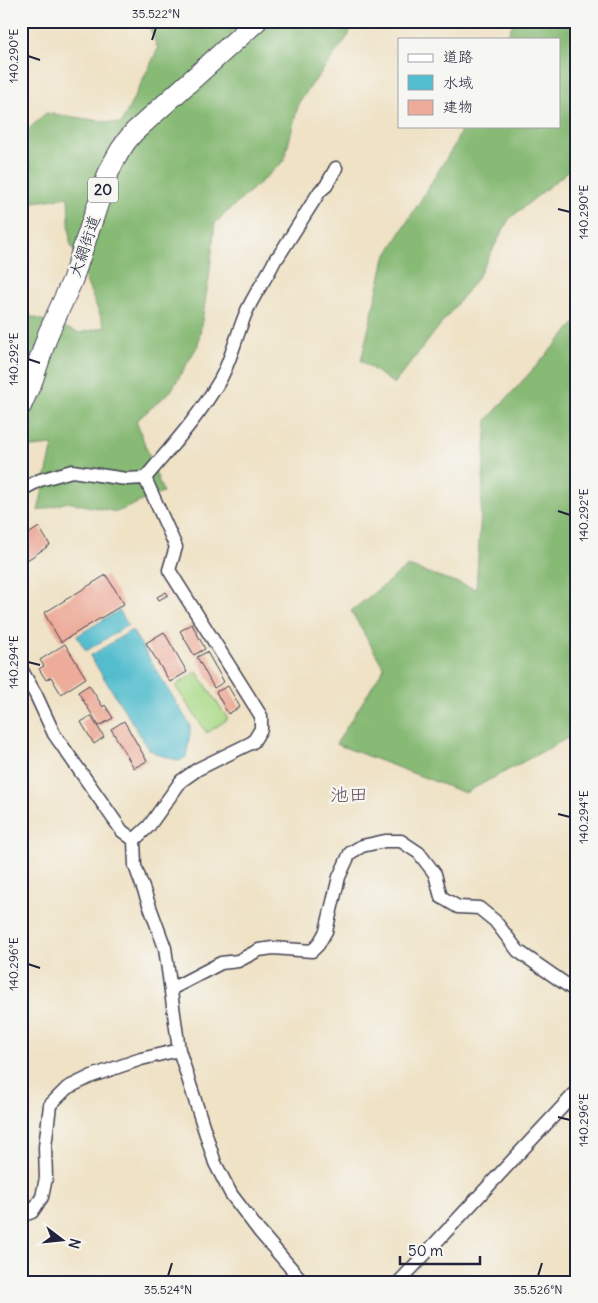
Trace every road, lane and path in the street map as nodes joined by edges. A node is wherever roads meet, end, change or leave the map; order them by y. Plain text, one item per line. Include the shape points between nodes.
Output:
1 (257, 21) edge
2 (336, 168) dead end
3 (21, 406) edge
4 (145, 478) junction
5 (21, 490) edge
6 (21, 669) edge
7 (134, 840) junction
8 (170, 989) junction
9 (577, 992) edge
10 (179, 1050) junction
11 (577, 1091) edge
12 (21, 1216) edge
13 (577, 1278) edge
14 (303, 1282) edge
15 (399, 1282) edge
16 (573, 1282) edge

1 - 3 main road, 大網街道 / 20 via 134,132 114,160 72,281
2 - 4 street via 276,258 245,315 220,379 203,406
4 - 5 street via 126,480 72,471 40,480
4 - 7 street via 176,547 169,570 261,716 261,729 253,742 198,769 180,782 149,826
6 - 7 street via 54,734 122,831
7 - 8 street via 135,866 165,948
8 - 9 street via 221,963 238,961 259,950 274,948 312,952 326,931 339,876 350,853 362,846 401,841 419,853 435,874 441,897 458,906 478,908 495,921 518,952
8 - 10 street
10 - 12 street via 92,1076 67,1088 50,1105 42,1197 32,1212
10 - 14 street via 216,1163 231,1194
11 - 15 street
13 - 16 street

